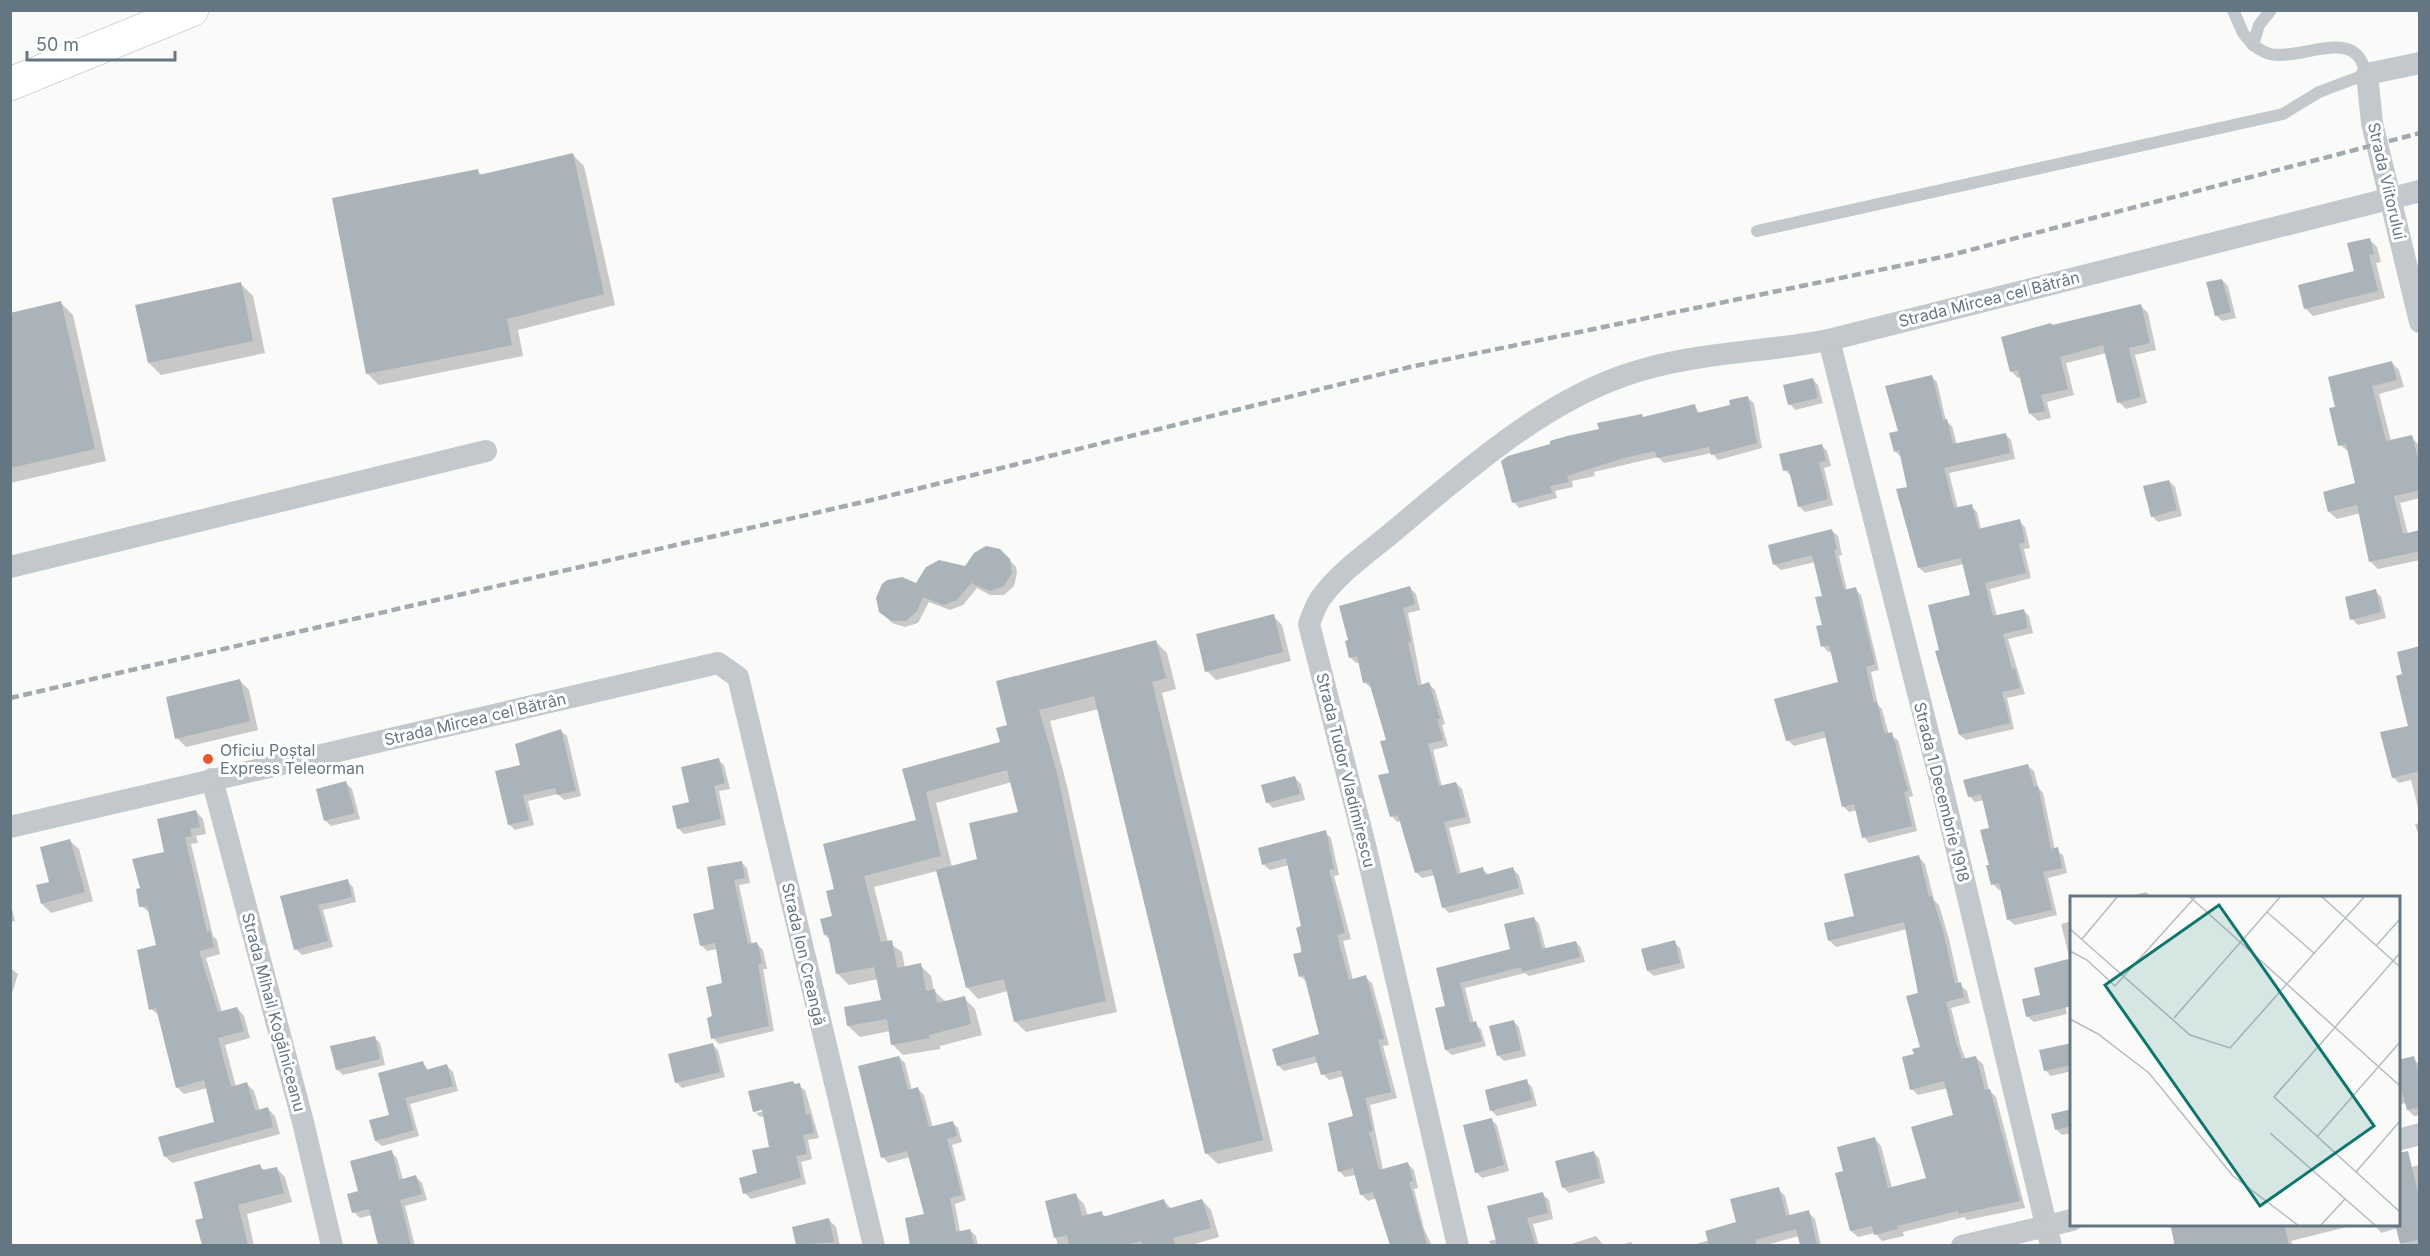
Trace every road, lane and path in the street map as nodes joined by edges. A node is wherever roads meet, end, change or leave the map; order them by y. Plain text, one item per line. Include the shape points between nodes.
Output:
1 (192, 10) edge
2 (2233, 10) edge
3 (2271, 10) edge
4 (2253, 45) junction
5 (2420, 63) edge
6 (2367, 74) junction
7 (10, 84) edge
8 (2420, 191) edge
9 (2391, 199) junction
10 (1757, 231) dead end
11 (2420, 322) edge
12 (1829, 340) junction
13 (1561, 405) joint
14 (486, 451) dead end
15 (10, 567) edge
16 (728, 667) joint
17 (212, 779) junction
18 (10, 827) edge
19 (2420, 1134) edge
20 (2400, 1139) edge
21 (2070, 1221) edge
22 (2049, 1236) edge
23 (332, 1245) edge
24 (874, 1245) edge
25 (1458, 1245) edge
26 (1962, 1245) edge

1 - 7 main road
2 - 4 lane
3 - 4 lane via 2259,25
4 - 6 lane via 2269,54 2296,55 2344,48 2356,53
5 - 6 street
6 - 9 street, Strada Viitorului via 2372,123
6 - 10 lane via 2319,92 2283,114
8 - 9 street, Strada Mircea cel Bătrân
9 - 11 street, Strada Viitorului
9 - 12 street, Strada Mircea cel Bătrân
12 - 13 street, Strada Mircea cel Bătrân via 1654,366 1622,376
12 - 22 street, Strada 1 Decembrie 1918 via 1946,803
13 - 25 street, Strada Tudor Vladimirescu via 1443,490 1347,571 1320,600 1309,624 1369,861
14 - 15 street
16 - 17 street, Strada Mircea cel Bătrân via 718,663
16 - 24 street, Strada Ion Creangă via 738,677
17 - 18 street, Strada Mircea cel Bătrân
17 - 23 street, Strada Mihail Kogălniceanu
19 - 20 street
21 - 22 street
22 - 26 street

